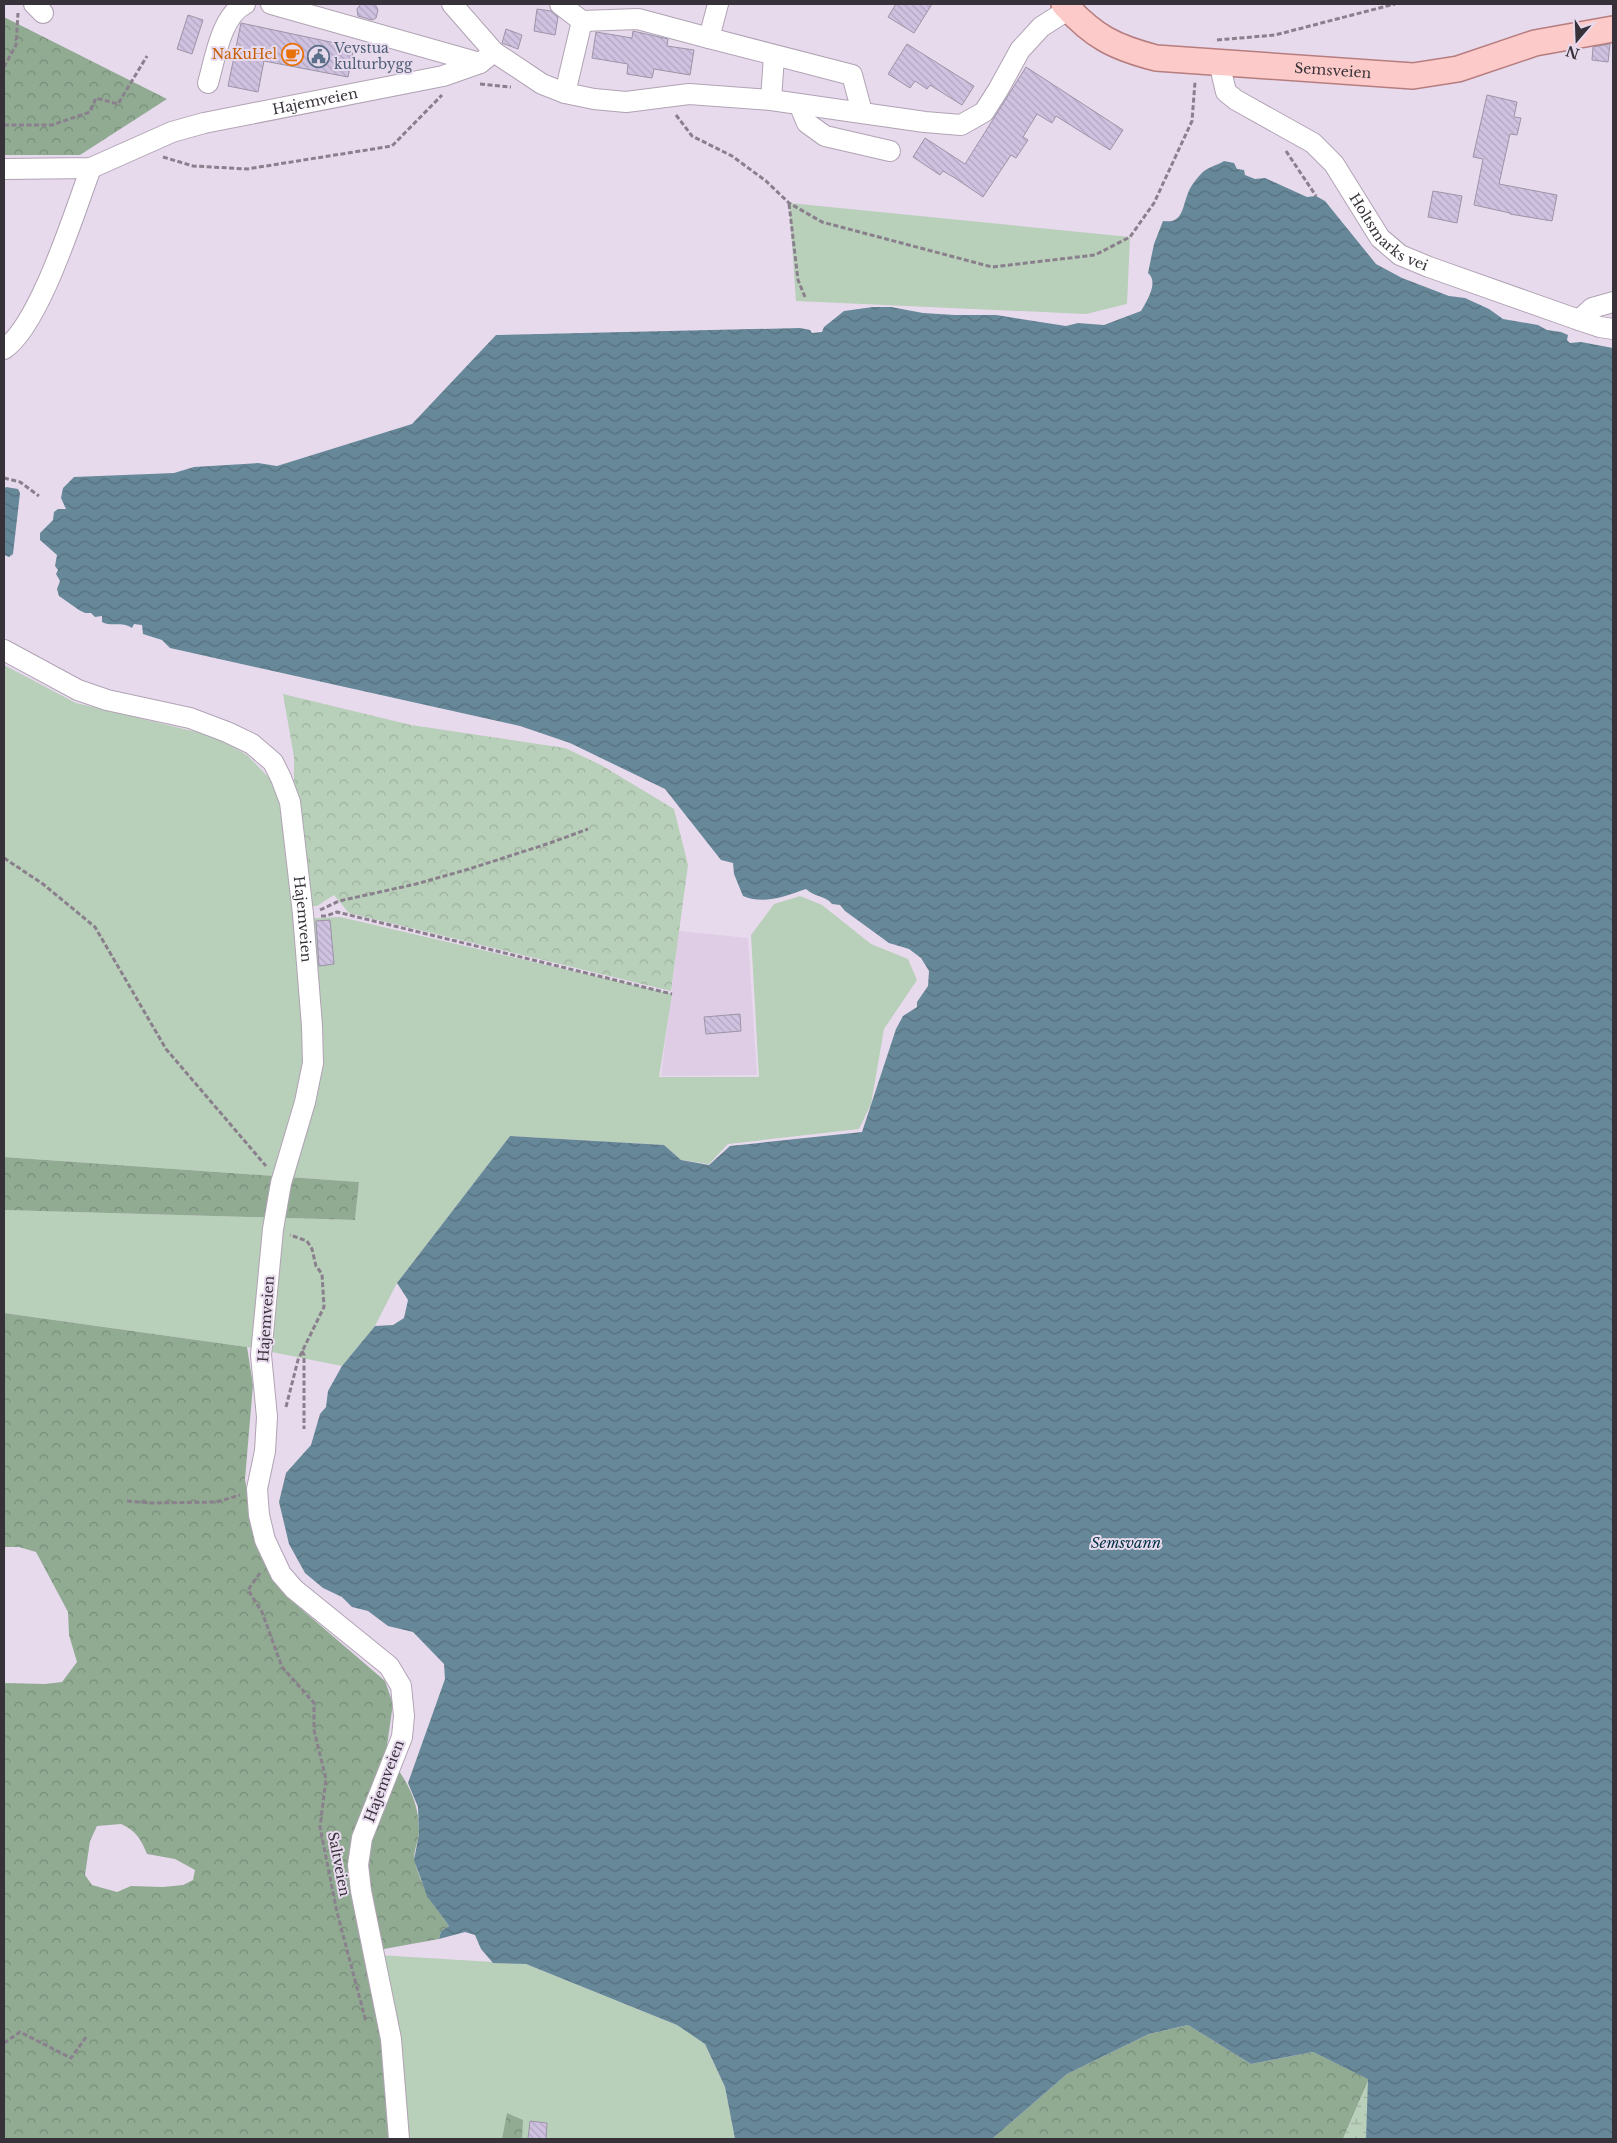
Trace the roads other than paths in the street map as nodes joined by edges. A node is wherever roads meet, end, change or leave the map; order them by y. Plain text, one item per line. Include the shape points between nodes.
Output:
1 (245, 4) edge
2 (271, 4) edge
3 (452, 4) edge
4 (560, 4) edge
5 (718, 4) edge
6 (1066, 6) edge
7 (582, 21) junction
8 (1613, 29) edge
9 (709, 38) junction
10 (774, 56) junction
11 (487, 58) junction
12 (1210, 62) junction
13 (208, 83) dead end
14 (566, 93) junction
15 (771, 100) junction
16 (799, 104) junction
17 (862, 112) junction
18 (890, 151) dead end
19 (92, 168) junction
20 (4, 169) edge
21 (1613, 302) edge
22 (1586, 314) junction
23 (1613, 329) edge
24 (4, 348) edge
25 (4, 650) edge
26 (399, 2139) edge

1 - 13 street via 237,8 226,22
2 - 11 street
3 - 11 street
4 - 7 street
5 - 9 street
6 - 12 main road, Semsveien via 1089,29 1109,43 1129,51 1156,58
6 - 17 street via 1020,50 984,112 960,125
7 - 9 street via 638,19
7 - 14 street
8 - 12 main road, Semsveien via 1535,44 1458,69 1413,76
9 - 10 street
10 - 15 street
10 - 17 street via 852,75
11 - 14 street
11 - 19 street, Hajemveien via 443,76 204,123 172,132
12 - 22 street, Holtsmarks vei via 1226,92 1313,143 1334,164 1380,238 1400,255 1429,268
14 - 15 street via 626,102 689,94
15 - 16 street
16 - 17 street
16 - 18 street via 807,123 825,136
19 - 20 street
19 - 24 street via 44,290 21,332
21 - 22 street
22 - 23 street, Holtsmarks vei via 1600,328
25 - 26 street, Hajemveien via 86,693 190,718 252,744 272,762 290,802 303,914 313,1062 281,1184 273,1229 261,1355 267,1417 265,1451 257,1490 258,1515 281,1574 294,1589 389,1666 401,1686 402,1737 362,1838 358,1864 391,2039

